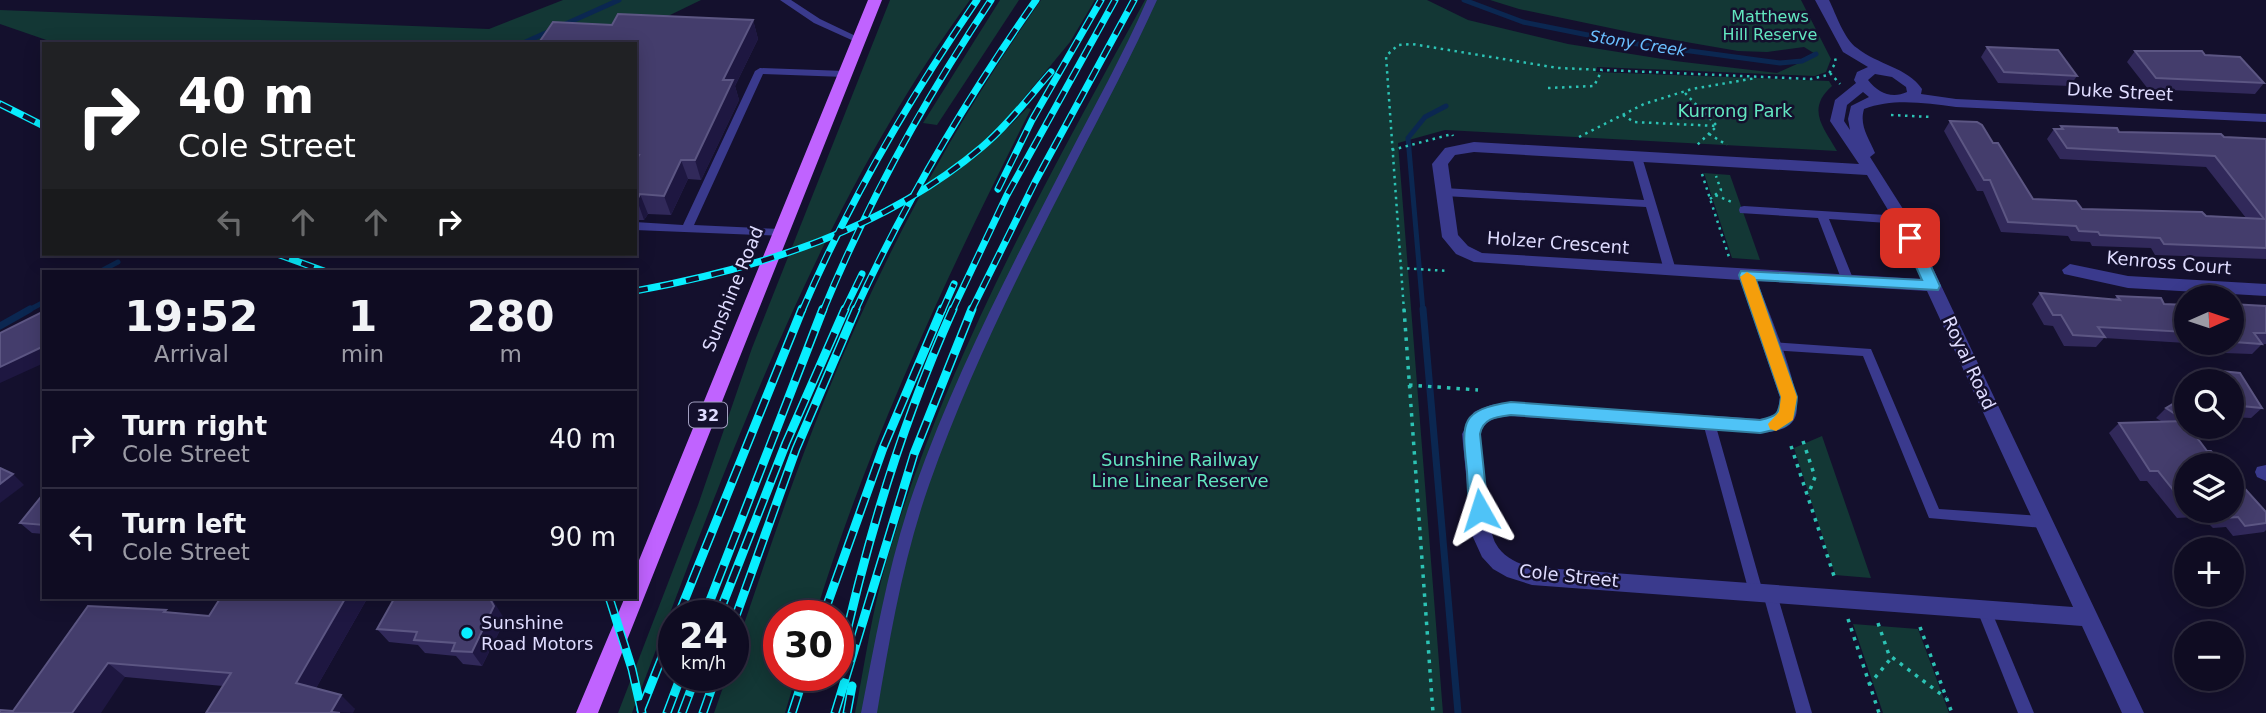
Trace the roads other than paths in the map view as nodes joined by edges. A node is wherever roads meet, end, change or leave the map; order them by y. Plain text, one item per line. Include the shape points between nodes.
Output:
1 (785, 0) edge
2 (875, 0) edge
3 (1152, 0) edge
4 (1822, 0) edge
5 (859, 40) junction
6 (1839, 48) junction
7 (1882, 70) junction
8 (845, 74) junction
9 (1862, 82) junction
10 (1911, 91) junction
11 (1882, 97) junction
12 (2266, 118) edge
13 (1637, 157) junction
14 (1872, 170) junction
15 (1444, 192) junction
16 (1651, 204) junction
17 (1743, 208) road end
18 (1822, 215) junction
19 (1902, 220) junction
20 (637, 226) edge
21 (687, 228) junction
22 (780, 233) junction
23 (1670, 270) junction
24 (2070, 270) dead end
25 (1746, 275) junction
26 (1848, 281) junction
27 (1933, 286) junction
28 (2266, 290) edge
29 (1771, 346) junction
30 (1709, 423) junction
31 (2043, 522) junction
32 (637, 591) edge
33 (1763, 593) junction
34 (634, 599) edge
35 (1984, 610) junction
36 (2088, 617) junction
37 (587, 713) edge
38 (869, 713) edge
39 (1804, 713) edge
40 (2026, 713) edge
41 (2133, 713) edge

1 - 5 lane
2 - 5 main road, Sunshine Road / 32
3 - 38 lane via 986,333 921,486 890,598
4 - 6 street
5 - 8 main road, Sunshine Road / 32
6 - 7 street
6 - 9 street
7 - 9 street via 1867,72
7 - 10 street via 1899,75
8 - 21 lane via 760,71
8 - 22 main road, Sunshine Road / 32
9 - 11 street
9 - 14 street, Royal Road via 1844,98 1837,113 1840,128
10 - 11 street via 1897,100
10 - 12 street, Duke Street via 1946,103
11 - 14 street, Royal Road via 1858,106 1854,116
13 - 14 street, Holzer Crescent
13 - 15 street, Holzer Crescent via 1461,147 1442,159
13 - 16 lane
14 - 19 street, Royal Road
15 - 16 lane
15 - 23 street, Holzer Crescent via 1450,237 1470,255
16 - 23 lane
17 - 18 lane
18 - 19 lane
18 - 26 lane
19 - 27 street, Royal Road
20 - 21 lane
21 - 22 lane
22 - 32 main road, Sunshine Road / 32
23 - 25 street, Holzer Crescent
24 - 28 street, Kenross Court via 2127,282
25 - 26 street, Holzer Crescent
25 - 29 street, Cole Street
26 - 27 street, Holzer Crescent
27 - 31 street, Royal Road
29 - 30 street, Cole Street via 1789,397 1787,415 1770,426
29 - 31 lane via 1867,352 1934,514
30 - 33 lane
30 - 33 street, Cole Street via 1511,409 1486,412 1471,434 1486,550 1506,568 1532,576
31 - 36 street, Royal Road
33 - 35 street, Cole Street
33 - 39 lane
34 - 37 main road, Sunshine Road / 32
35 - 36 street, Cole Street
35 - 40 lane
36 - 41 street, Royal Road

